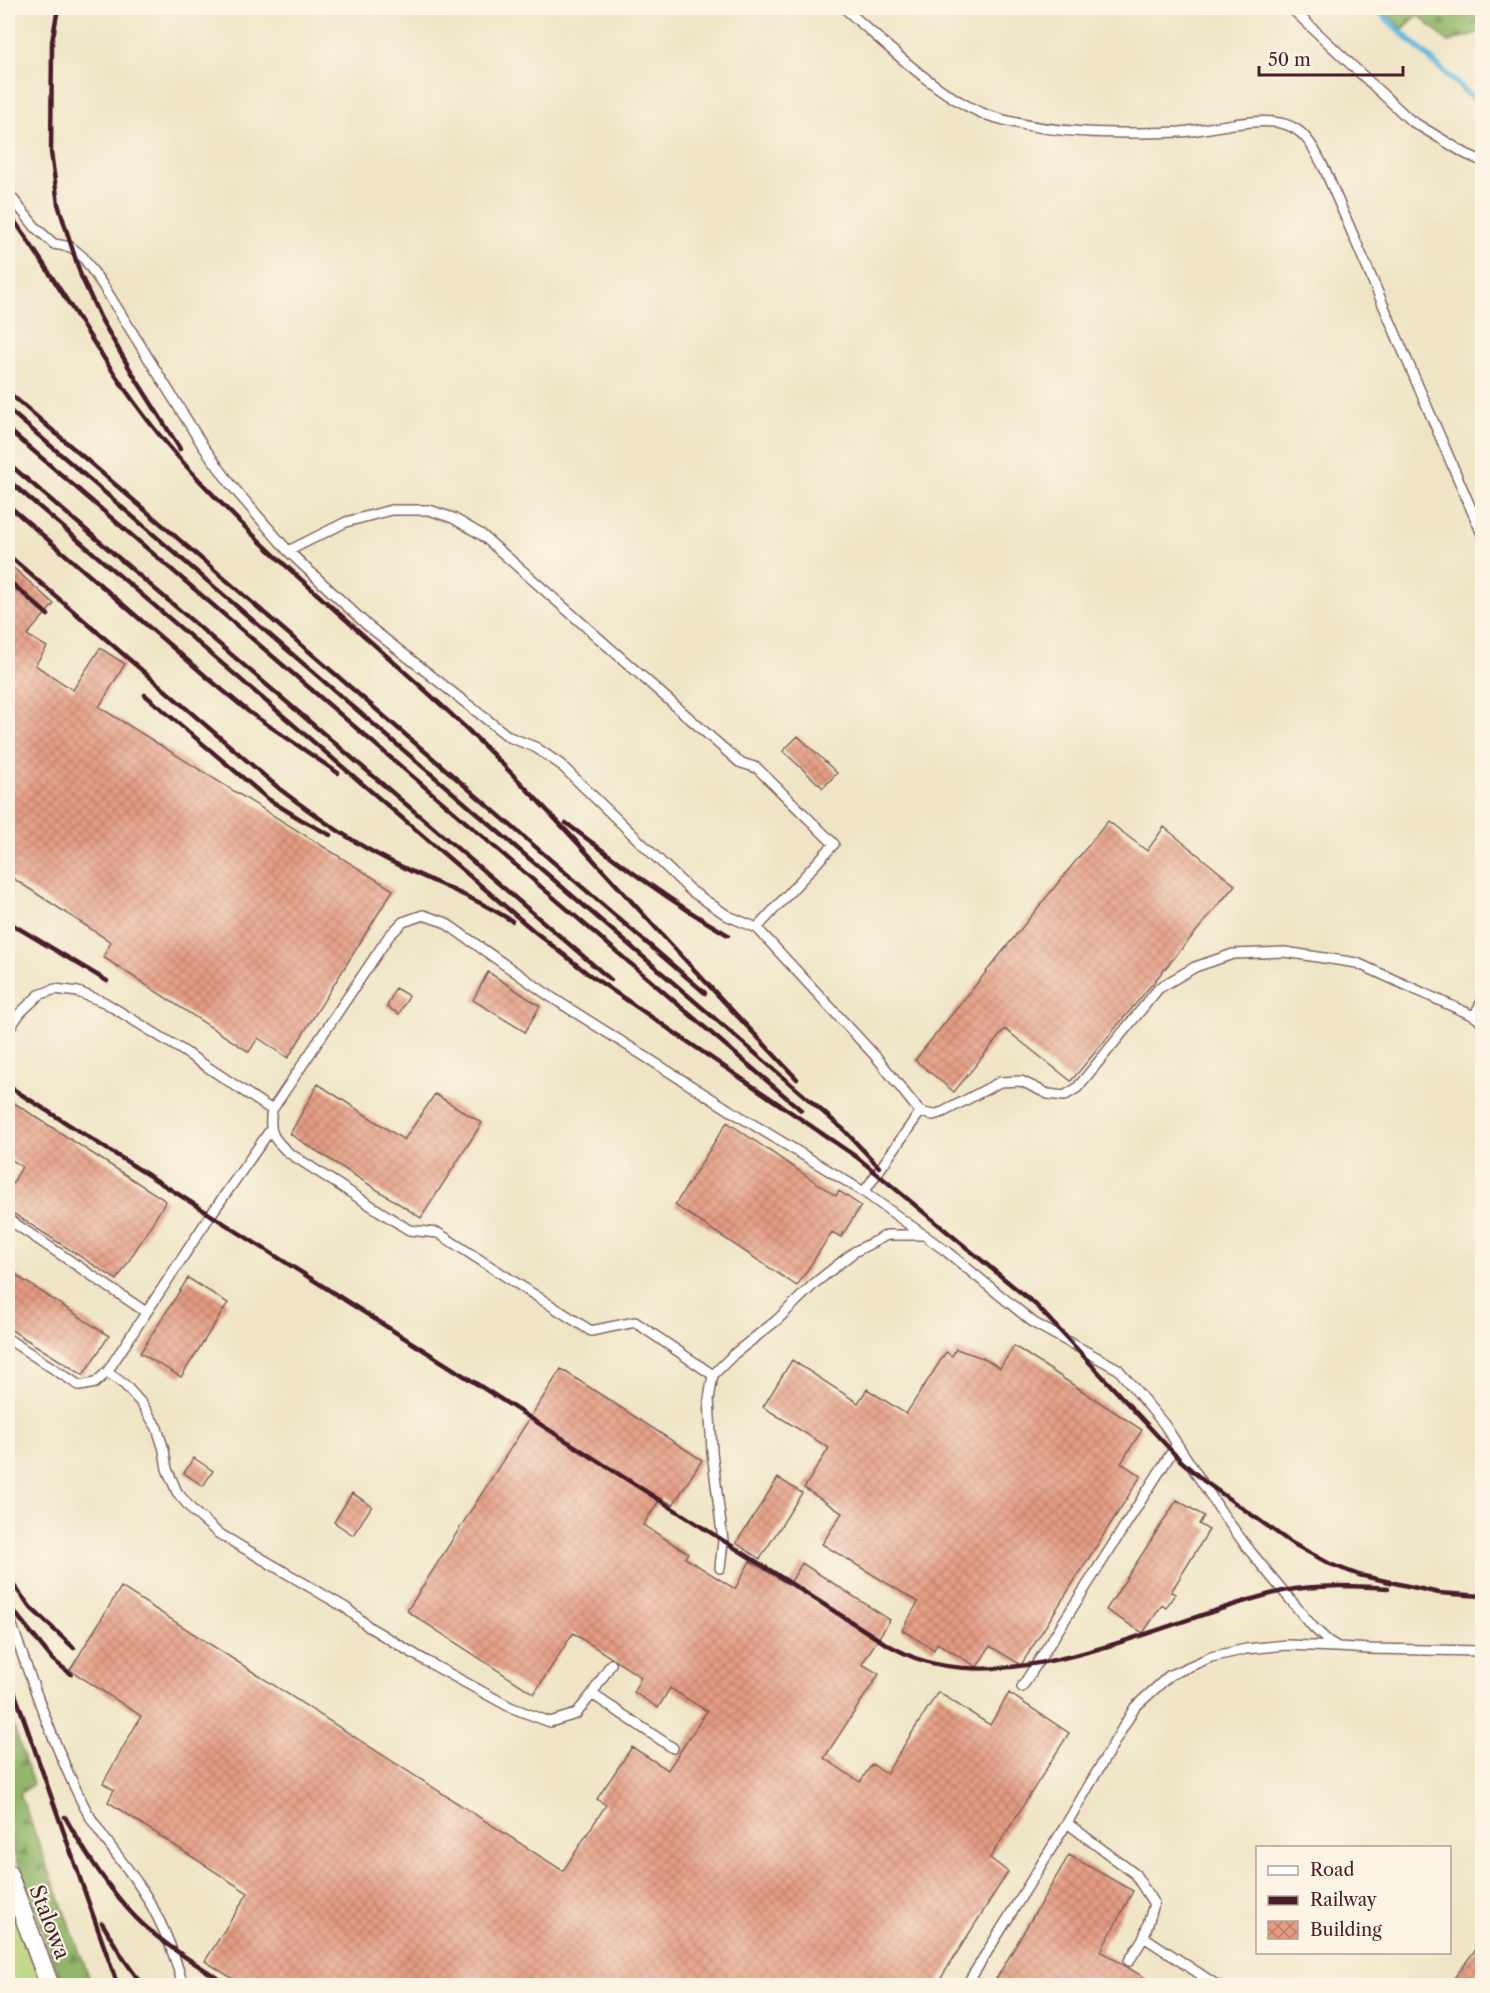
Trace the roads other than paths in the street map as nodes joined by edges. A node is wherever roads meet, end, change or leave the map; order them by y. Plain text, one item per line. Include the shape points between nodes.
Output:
1 (844, 8) edge
2 (1291, 8) edge
3 (1482, 161) edge
4 (8, 193) edge
5 (1482, 534) edge
6 (288, 551) junction
7 (757, 928) junction
8 (1482, 1001) edge
9 (1478, 1019) edge
10 (8, 1031) edge
11 (272, 1110) junction
12 (920, 1112) junction
13 (271, 1129) junction
14 (864, 1192) junction
15 (8, 1219) edge
16 (925, 1235) junction
17 (146, 1312) junction
18 (8, 1340) edge
19 (107, 1372) junction
20 (713, 1375) junction
21 (1177, 1444) junction
22 (720, 1568) dead end
23 (8, 1614) edge
24 (1338, 1647) junction
25 (1482, 1651) edge
26 (611, 1664) dead end
27 (1022, 1687) dead end
28 (592, 1694) junction
29 (673, 1748) dead end
30 (1067, 1823) junction
31 (8, 1874) edge
32 (1144, 1936) junction
33 (1130, 1962) dead end
34 (50, 1986) edge
35 (183, 1986) edge
36 (966, 1986) edge
37 (1218, 1986) edge

1 - 5 lane via 945,93 987,115 1031,127 1107,133 1182,132 1275,122 1293,128 1310,142
2 - 3 lane via 1410,120
4 - 6 lane via 54,244 71,246 83,257 203,446
6 - 7 lane via 367,625 509,737 535,747 560,764 690,890 728,916
6 - 7 lane via 346,522 391,510 429,510 453,518 482,535 739,762 757,768 834,844
7 - 12 lane via 878,1059
8 - 9 lane
9 - 12 lane via 1357,963 1285,952 1233,954 1195,967 1159,988 1077,1088 1064,1096 1048,1094 1021,1081 1000,1082 943,1112
10 - 11 lane via 39,994 55,989 78,992 105,1002
11 - 13 lane
11 - 14 lane via 389,936 403,922 423,915 444,922 551,997
12 - 14 lane
13 - 17 lane
13 - 20 lane via 276,1142 289,1153 409,1230 438,1233 591,1331 635,1322
14 - 16 lane
15 - 17 lane
16 - 20 lane via 887,1235 854,1252
16 - 21 lane via 1034,1323 1118,1369
17 - 19 lane
18 - 19 lane via 80,1386 95,1383
19 - 28 lane via 142,1404 157,1428 177,1492 218,1533 346,1608 369,1627 510,1707 550,1722 576,1714
20 - 22 lane via 709,1399 723,1541
21 - 24 lane via 1224,1516 1282,1592 1313,1627
21 - 27 lane
23 - 35 lane via 80,1799 140,1886 162,1928
24 - 25 lane
24 - 30 lane via 1287,1645 1246,1649 1211,1657 1170,1675 1135,1707
26 - 28 lane
28 - 29 lane
30 - 32 lane via 1135,1874 1154,1904
30 - 36 lane
31 - 34 street, Stalowa
32 - 33 lane
32 - 37 lane

